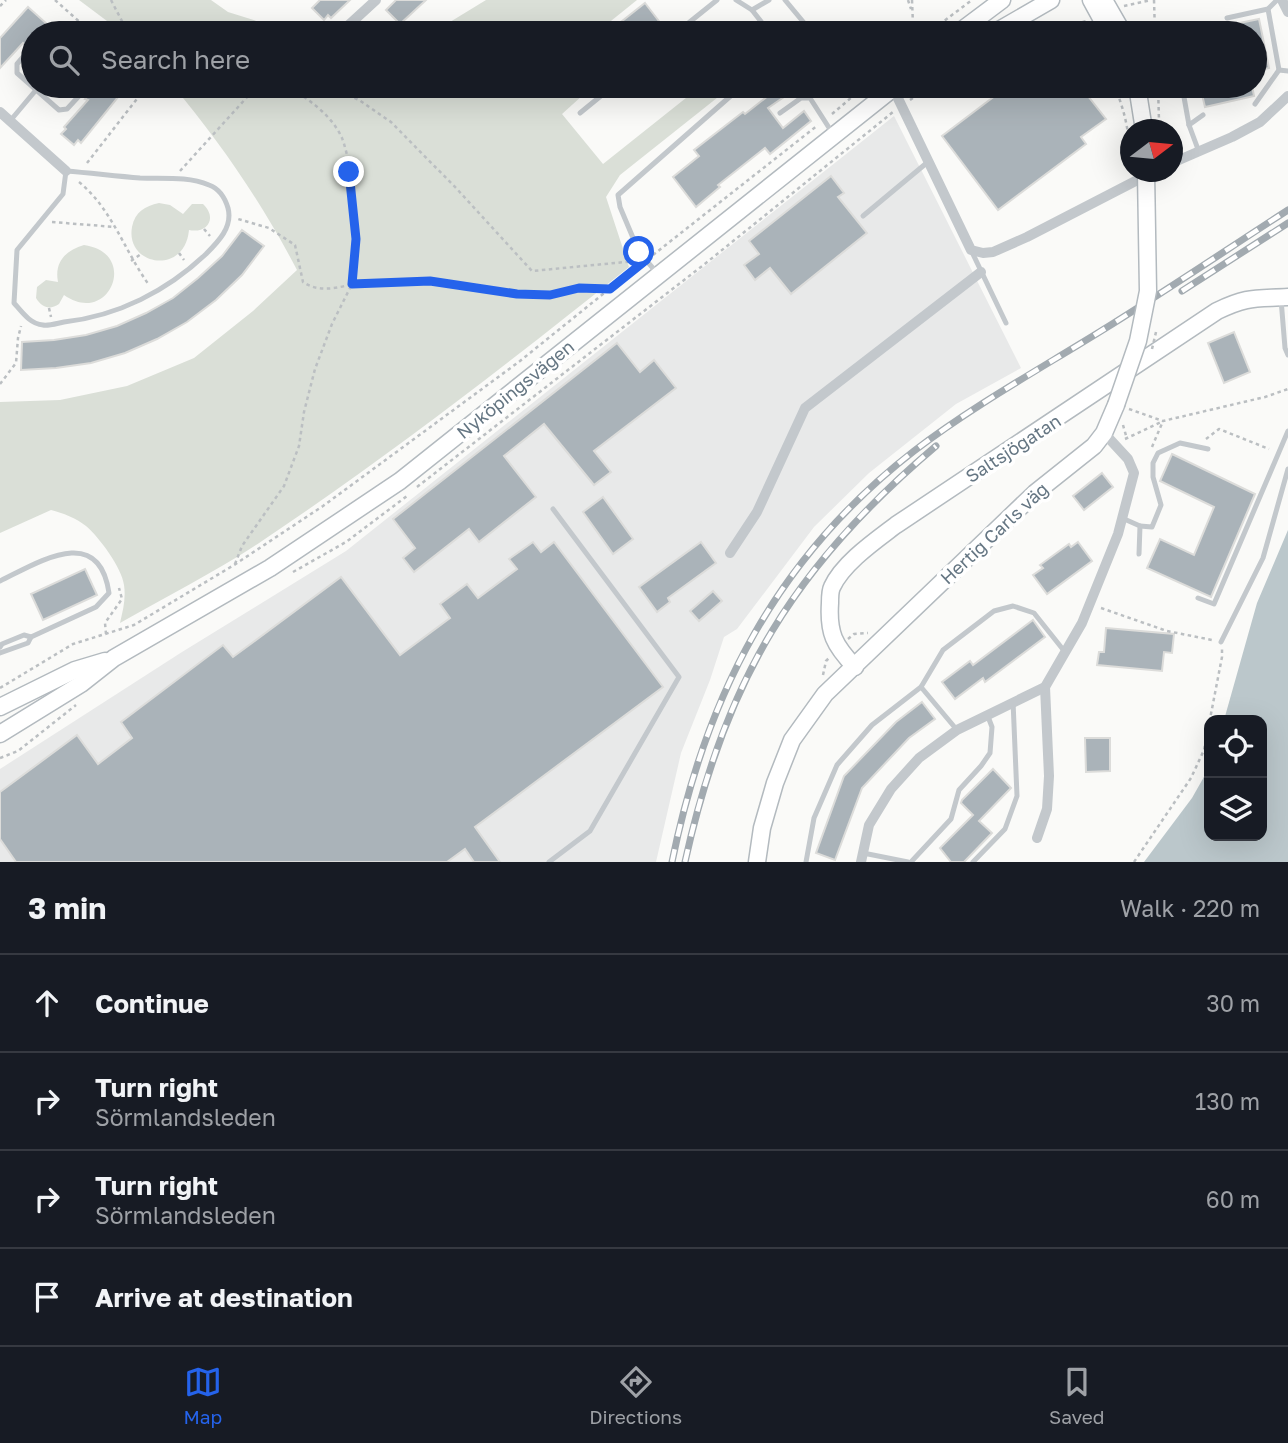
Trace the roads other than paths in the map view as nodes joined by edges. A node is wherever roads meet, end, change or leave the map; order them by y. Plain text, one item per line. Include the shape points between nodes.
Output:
1 (376, 0) edge
2 (717, 0) edge
3 (736, 0) edge
4 (769, 0) edge
5 (785, 0) edge
6 (1002, 0) edge
7 (1051, 0) edge
8 (1091, 0) edge
9 (1277, 0) edge
10 (1282, 0) edge
11 (1112, 4) edge
12 (1268, 9) junction
13 (752, 10) junction
14 (1288, 12) edge
15 (1227, 18) dead end
16 (353, 21) edge
17 (692, 21) edge
18 (761, 21) edge
19 (802, 21) edge
20 (974, 21) edge
21 (1015, 21) edge
22 (1102, 21) edge
23 (1118, 21) edge
24 (21, 59) edge
25 (1279, 70) junction
26 (1288, 71) edge
27 (21, 77) edge
28 (1267, 87) edge
29 (1288, 96) edge
30 (29, 98) edge
31 (45, 98) edge
32 (77, 98) edge
33 (598, 98) edge
34 (728, 98) edge
35 (881, 98) edge
36 (901, 98) edge
37 (1138, 98) edge
38 (1184, 98) edge
39 (1259, 98) edge
40 (1255, 104) dead end
41 (0, 112) edge
42 (580, 113) dead end
43 (780, 113) dead end
44 (1203, 116) dead end
45 (1142, 119) edge
46 (10, 121) junction
47 (1189, 125) junction
48 (833, 134) junction
49 (1199, 152) junction
50 (1183, 159) edge
51 (929, 161) junction
52 (66, 171) junction
53 (1134, 182) edge
54 (1146, 182) edge
55 (863, 216) dead end
56 (971, 250) junction
57 (981, 272) junction
58 (658, 274) junction
59 (1284, 298) edge
60 (1006, 323) dead end
61 (1288, 355) edge
62 (1288, 431) edge
63 (1104, 433) junction
64 (1208, 449) dead end
65 (1288, 469) edge
66 (553, 509) dead end
67 (1122, 518) junction
68 (1140, 526) junction
69 (730, 553) dead end
70 (1139, 554) dead end
71 (0, 581) edge
72 (1198, 598) dead end
73 (1221, 642) road end
74 (0, 650) edge
75 (1065, 652) junction
76 (114, 658) junction
77 (855, 667) junction
78 (921, 687) junction
79 (1045, 687) junction
80 (1013, 701) junction
81 (0, 708) edge
82 (987, 714) junction
83 (957, 730) junction
84 (0, 734) edge
85 (1037, 838) dead end
86 (862, 858) edge
87 (548, 862) edge
88 (757, 862) edge
89 (806, 862) edge
90 (909, 862) edge
91 (973, 862) edge

1 - 16 street
2 - 17 lane
3 - 13 lane
4 - 13 lane
5 - 19 lane
6 - 20 main road
7 - 21 main road
8 - 22 main road
9 - 12 lane
10 - 14 street
11 - 23 main road
12 - 15 lane
12 - 25 lane
13 - 18 lane
24 - 27 lane via 17,73
25 - 26 lane
25 - 28 lane
29 - 49 street via 1260,122
30 - 46 lane
31 - 32 lane via 59,110 67,109
33 - 42 lane
34 - 58 lane via 618,195 639,252
35 - 48 main road, Nyköpingsvägen
36 - 51 street
37 - 45 main road
38 - 47 lane
39 - 40 lane
41 - 46 street
43 - 48 lane via 801,98 810,98
44 - 47 lane
46 - 52 street
47 - 49 lane
48 - 58 main road, Nyköpingsvägen
49 - 50 street
51 - 55 lane
51 - 56 street
52 - 52 lane via 63,194 17,250 14,303 42,325 85,320 155,294 191,268 226,231 229,216 224,196 211,185 190,179
53 - 56 street via 1027,237 993,251
54 - 63 main road, Hertig Carls väg, bridge via 1148,291 1121,411
56 - 57 lane
57 - 60 lane
57 - 69 street via 805,408 757,512
58 - 76 main road, Nyköpingsvägen via 400,481 270,568
59 - 61 lane via 1284,348
59 - 77 main road, Saltsjögatan via 1257,297 1217,312 872,544 831,588 828,624 838,649
62 - 72 lane via 1214,604
63 - 67 street via 1122,443 1134,473
63 - 77 main road, Hertig Carls väg via 1035,493
64 - 68 lane via 1180,443 1158,453 1153,477 1161,505 1152,527
65 - 73 lane via 1262,558
66 - 87 lane via 679,677 590,831
67 - 68 lane
67 - 75 street via 1082,623
68 - 70 lane
71 - 74 lane via 78,552 97,562 109,593 96,607 31,637 28,643
75 - 78 lane via 1034,613 1013,606 993,611 943,650
75 - 79 street
76 - 81 main road, Nyköpingsvägen via 75,670
76 - 84 main road, Nyköpingsvägen
77 - 88 main road, Hertig Carls väg via 825,694 792,740 765,816
78 - 83 lane
78 - 89 lane via 872,725 837,765 814,818
79 - 80 street
79 - 85 street via 1049,776 1047,809
80 - 82 street
80 - 91 lane via 1017,796 1005,829
82 - 83 street
82 - 90 lane via 992,727 990,753 959,790 951,819
83 - 86 street via 919,758 891,789 869,825
86 - 90 lane

